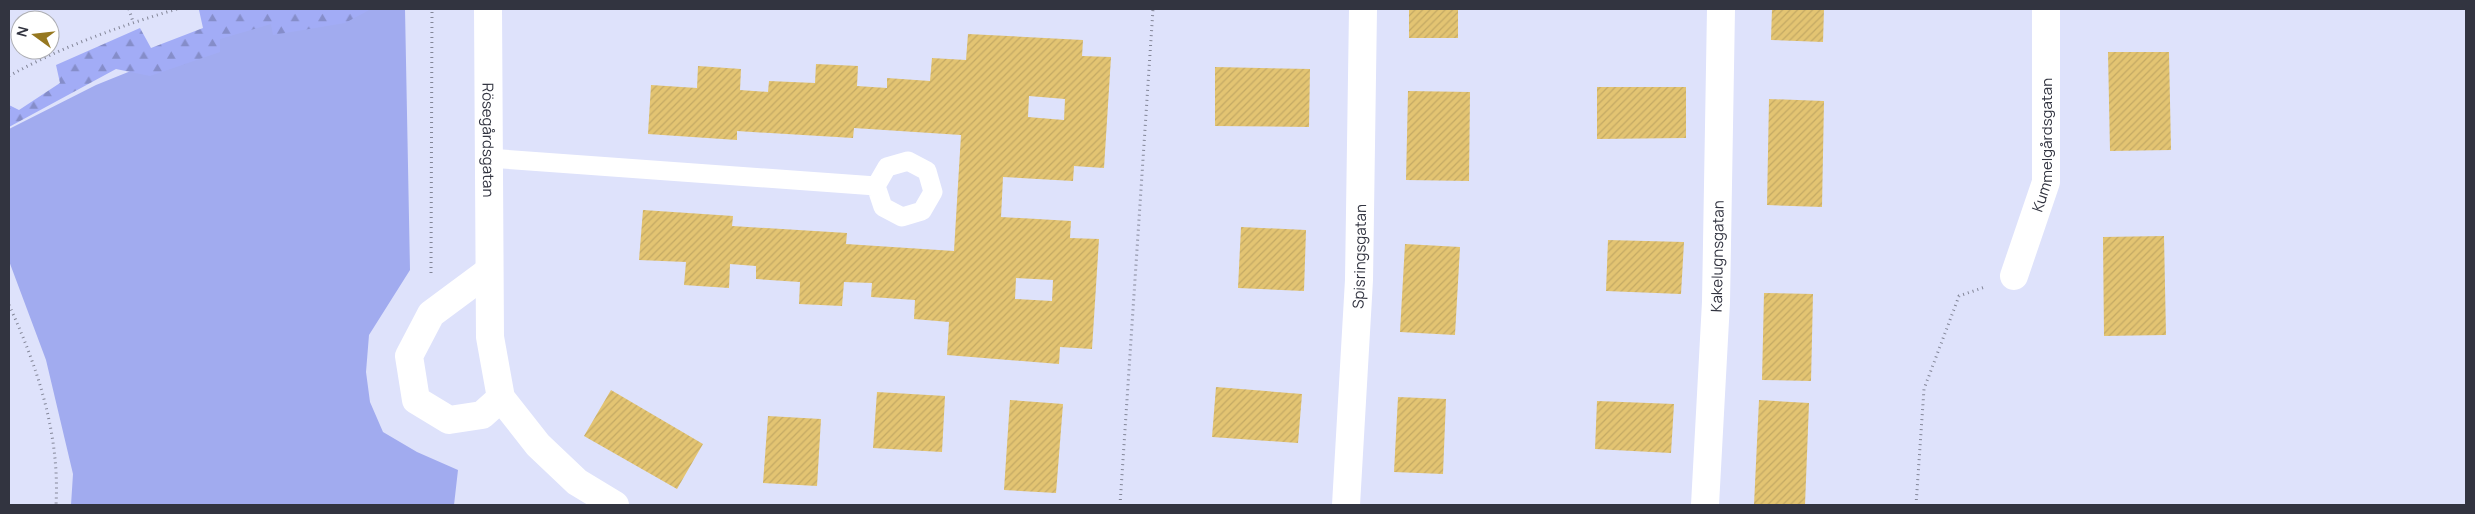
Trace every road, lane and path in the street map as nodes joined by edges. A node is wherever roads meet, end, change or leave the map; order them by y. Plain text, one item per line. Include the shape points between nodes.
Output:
1 (129, 9) edge
2 (177, 9) edge
3 (432, 9) edge
4 (488, 9) edge
5 (1153, 9) edge
6 (1363, 9) edge
7 (1721, 9) edge
8 (2046, 9) edge
9 (133, 22) junction
10 (9, 76) edge
11 (488, 158) junction
12 (876, 186) dead end
13 (489, 271) junction
14 (2014, 276) joint
15 (9, 305) edge
16 (430, 314) junction
17 (501, 398) junction
18 (56, 505) edge
19 (615, 505) edge
20 (1120, 505) edge
21 (1346, 505) edge
22 (1706, 505) edge
23 (1916, 505) edge

1 - 9 path
2 - 9 path
3 - 16 path
4 - 11 street, Rösegårdsgatan
5 - 20 path
6 - 21 street, Spisringsgatan via 1359,280
7 - 22 street, Kakelugnsgatan via 1716,302
8 - 14 street, Kummelgårdsgatan via 2046,182
9 - 10 path
11 - 12 lane
11 - 13 street, Rösegårdsgatan
13 - 16 street
13 - 17 street, Rösegårdsgatan via 490,337
14 - 23 path via 1959,296 1924,389
15 - 18 path via 44,395 54,445
16 - 17 street via 409,356 416,400 449,420 482,415
17 - 19 street, Rösegårdsgatan via 538,445 577,482

